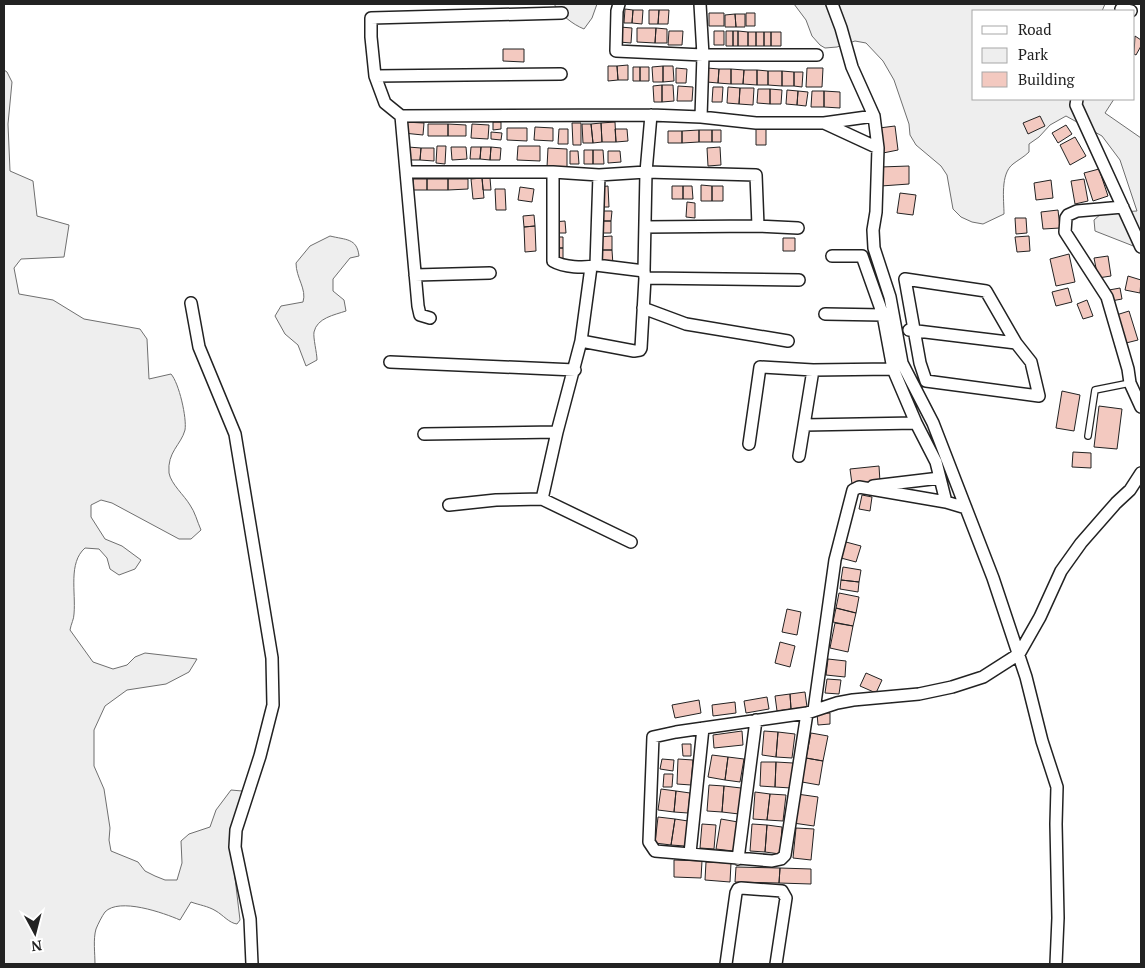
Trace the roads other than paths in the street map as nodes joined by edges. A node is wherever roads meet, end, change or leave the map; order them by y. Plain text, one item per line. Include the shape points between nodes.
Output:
1 (619, 4) edge
2 (700, 4) edge
3 (832, 4) edge
4 (562, 13) dead end
5 (702, 55) junction
6 (818, 55) dead end
7 (561, 74) dead end
8 (375, 76) junction
9 (1077, 100) edge
10 (651, 115) junction
11 (401, 116) junction
12 (874, 116) junction
13 (701, 117) junction
14 (824, 123) junction
15 (878, 148) junction
16 (406, 172) junction
17 (553, 172) junction
18 (646, 172) junction
19 (599, 175) junction
20 (1123, 207) junction
21 (758, 226) junction
22 (644, 227) junction
23 (798, 228) dead end
24 (1141, 247) edge
25 (832, 256) dead end
26 (594, 266) junction
27 (490, 273) dead end
28 (416, 275) junction
29 (644, 275) junction
30 (799, 280) dead end
31 (191, 303) dead end
32 (643, 308) junction
33 (825, 314) dead end
34 (883, 315) junction
35 (430, 318) dead end
36 (914, 330) junction
37 (897, 331) junction
38 (582, 341) junction
39 (788, 341) dead end
40 (1016, 343) junction
41 (390, 362) dead end
42 (892, 369) junction
43 (575, 370) junction
44 (813, 370) junction
45 (1130, 383) junction
46 (1141, 406) edge
47 (916, 423) junction
48 (804, 426) junction
49 (557, 432) junction
50 (424, 434) dead end
51 (1088, 436) dead end
52 (749, 444) dead end
53 (799, 456) dead end
54 (1141, 473) edge
55 (940, 478) junction
56 (859, 487) junction
57 (542, 499) junction
58 (946, 502) junction
59 (449, 505) dead end
60 (966, 508) junction
61 (631, 542) dead end
62 (1019, 654) junction
63 (811, 712) junction
64 (756, 720) junction
65 (703, 728) junction
66 (690, 853) junction
67 (738, 859) junction
68 (252, 964) edge
69 (726, 964) edge
70 (776, 964) edge
71 (1056, 964) edge

1 - 5 street via 616,51
2 - 5 street
3 - 12 street via 852,67
4 - 8 street via 371,18
5 - 6 street
5 - 13 street
7 - 8 street
8 - 11 street via 385,103
9 - 20 street via 1076,105
10 - 11 street
10 - 13 street
10 - 18 street
11 - 16 street
12 - 14 street
12 - 15 street
13 - 14 street via 756,123
14 - 15 street
15 - 37 street via 874,248
16 - 17 street
16 - 28 street
17 - 19 street
17 - 26 street via 552,261
18 - 19 street
18 - 21 street via 756,175
18 - 22 street
19 - 26 street
20 - 24 street
20 - 45 street via 1072,213 1066,218 1065,232 1107,297
21 - 22 street
21 - 23 street
22 - 29 street
25 - 34 street via 862,256
26 - 29 street
26 - 38 street
27 - 28 street
28 - 35 street via 420,315
29 - 30 street
29 - 32 street
31 - 68 street via 199,347 235,434 272,658 273,705 236,830 235,847 250,920
32 - 38 street via 640,350 634,352
32 - 39 street via 686,324
33 - 34 street
34 - 42 street
36 - 37 street
36 - 40 street
36 - 40 street via 905,279 986,291
36 - 40 street via 926,381 1039,396 1031,362
37 - 60 street via 902,363 933,424
38 - 43 street
41 - 43 street
42 - 44 street
42 - 47 street
43 - 49 street
44 - 48 street
44 - 52 street via 760,367
45 - 46 street
45 - 51 lane via 1095,390
47 - 48 street
47 - 55 street via 936,462
48 - 53 street
49 - 50 street
49 - 57 street
54 - 62 street via 1130,490 1081,543 1061,572
55 - 56 street
55 - 58 street
56 - 58 street
56 - 63 street via 852,492 835,560
57 - 59 street
57 - 61 street
58 - 60 street
60 - 62 street
62 - 63 street via 983,677 952,687 836,703
62 - 71 street via 1057,787
63 - 64 street
63 - 67 street via 785,855 772,861
64 - 65 street
64 - 67 street
65 - 66 street
65 - 66 street via 652,738 649,842 655,851
66 - 67 street
69 - 70 street via 736,893 742,888 782,891 785,894

